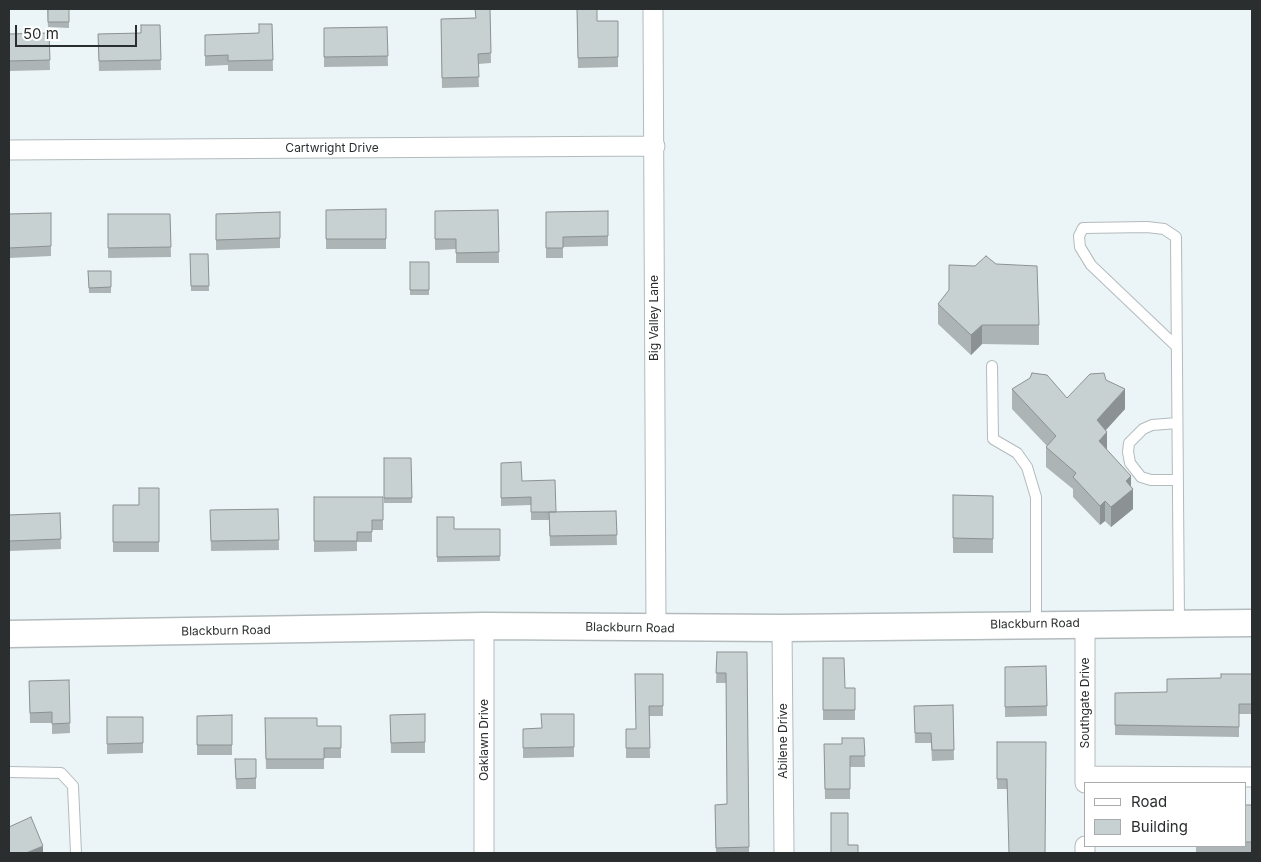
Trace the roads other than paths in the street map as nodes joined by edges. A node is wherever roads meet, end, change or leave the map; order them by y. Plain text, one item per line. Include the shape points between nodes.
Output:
1 (653, 9) edge
2 (655, 146) junction
3 (9, 150) edge
4 (1177, 347) junction
5 (992, 366) dead end
6 (1178, 423) junction
7 (1178, 480) junction
8 (1179, 623) junction
9 (1252, 623) edge
10 (1036, 624) junction
11 (1085, 624) junction
12 (484, 626) junction
13 (656, 628) junction
14 (782, 628) junction
15 (9, 634) edge
16 (9, 772) edge
17 (1252, 777) edge
18 (1085, 780) edge
19 (76, 853) edge
20 (484, 853) edge
21 (784, 853) edge

1 - 2 street, Big Valley Lane
2 - 3 street, Cartwright Drive
2 - 13 street, Big Valley Lane
4 - 4 lane via 1176,237 1164,229 1147,227 1084,228 1079,236 1080,247 1090,265
4 - 6 lane
5 - 10 lane via 993,439 1017,453 1027,467 1036,497
6 - 7 lane
6 - 7 lane via 1143,429 1129,443 1128,452 1130,463 1141,477
7 - 8 lane
8 - 9 main road, Blackburn Road
8 - 11 main road, Blackburn Road
10 - 11 main road, Blackburn Road
10 - 14 main road, Blackburn Road
11 - 18 street, Southgate Drive
12 - 13 main road, Blackburn Road
12 - 15 main road, Blackburn Road
12 - 20 street, Oaklawn Drive
13 - 14 main road, Blackburn Road
14 - 21 street, Abilene Drive
16 - 19 lane via 61,773 73,786
17 - 18 street

